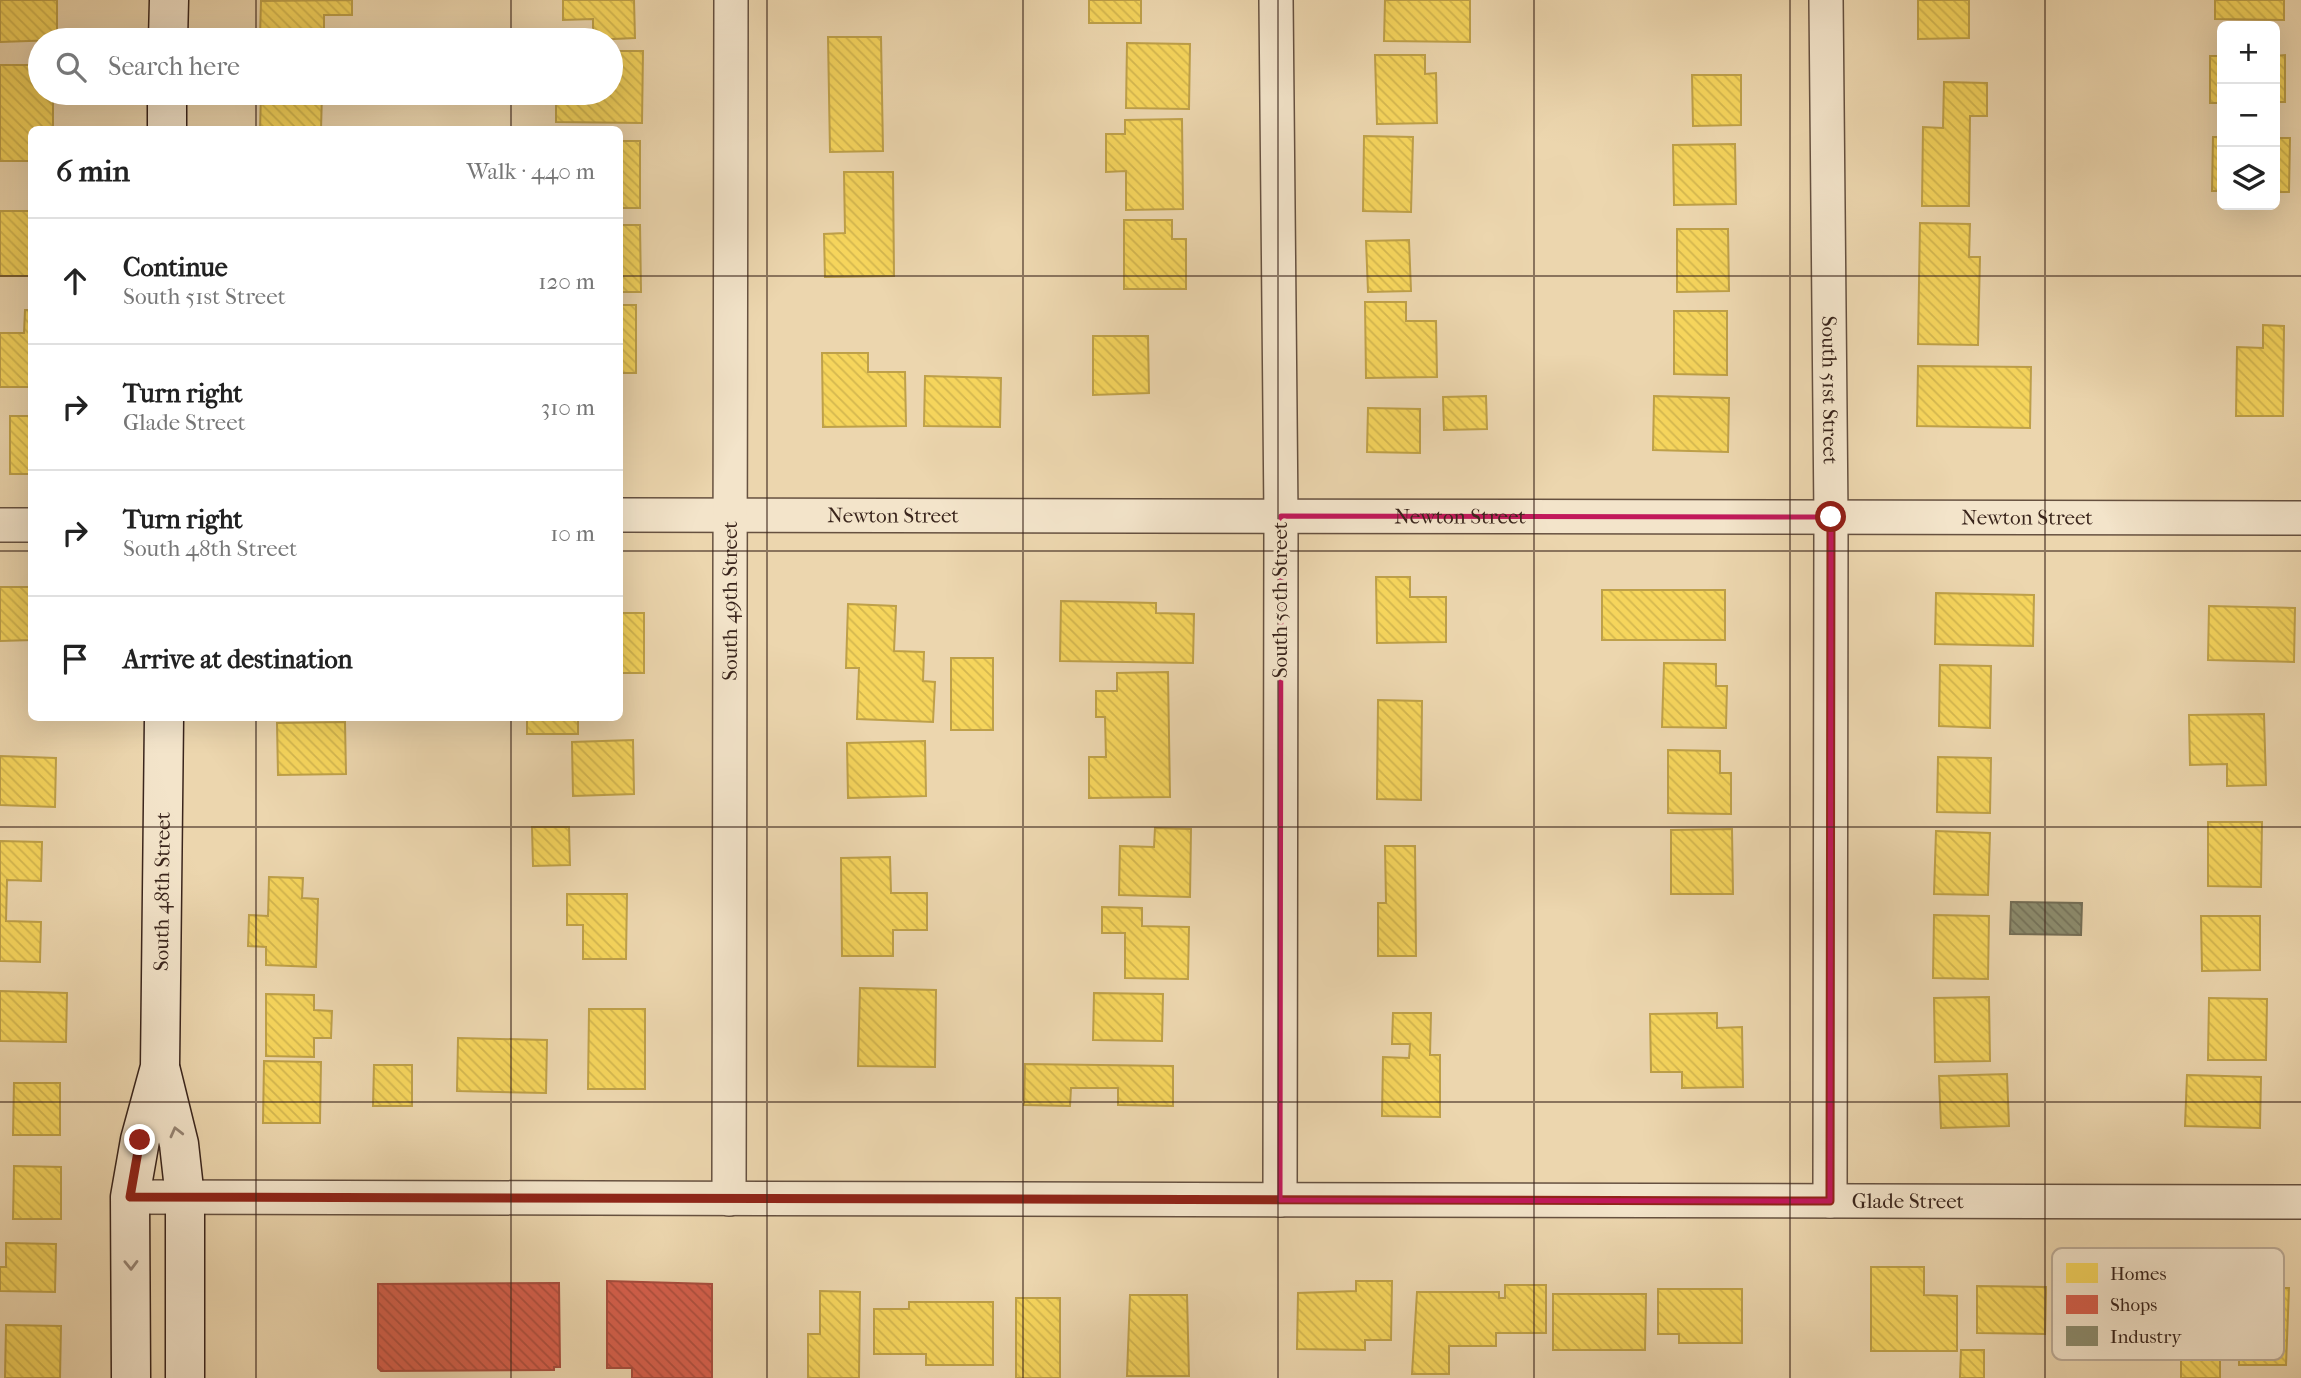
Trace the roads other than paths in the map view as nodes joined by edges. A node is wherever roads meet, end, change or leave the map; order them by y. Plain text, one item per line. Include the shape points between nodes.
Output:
1 (169, 0) edge
2 (731, 0) edge
3 (1276, 0) edge
4 (1826, 0) edge
5 (168, 28) edge
6 (167, 105) edge
7 (167, 126) edge
8 (623, 515) edge
9 (730, 515) junction
10 (1281, 516) junction
11 (1831, 517) junction
12 (2301, 518) edge
13 (0, 525) edge
14 (28, 525) edge
15 (164, 721) edge
16 (160, 1067) junction
17 (130, 1197) junction
18 (185, 1198) junction
19 (729, 1199) junction
20 (1280, 1200) junction
21 (1830, 1201) junction
22 (2301, 1202) edge
23 (131, 1378) edge
24 (186, 1378) edge

1 - 5 main road
2 - 9 street, South 49th Street
3 - 10 street, South 50th Street
4 - 11 street, South 51st Street
6 - 7 main road
8 - 9 street, Newton Street
9 - 10 street, Newton Street
9 - 19 street, South 49th Street
10 - 11 street, Newton Street
10 - 20 street, South 50th Street
11 - 12 street, Newton Street
11 - 21 street, South 51st Street
13 - 14 street
15 - 16 main road, South 48th Street
16 - 17 main road, South 48th Street
18 -> 16 main road, South 48th Street via 179,1144
17 - 18 street, Glade Street
17 -> 23 main road, South 48th Street
18 - 19 street, Glade Street
18 - 24 main road, South 48th Street
19 - 20 street, Glade Street
20 - 21 street, Glade Street
21 - 22 street, Glade Street

